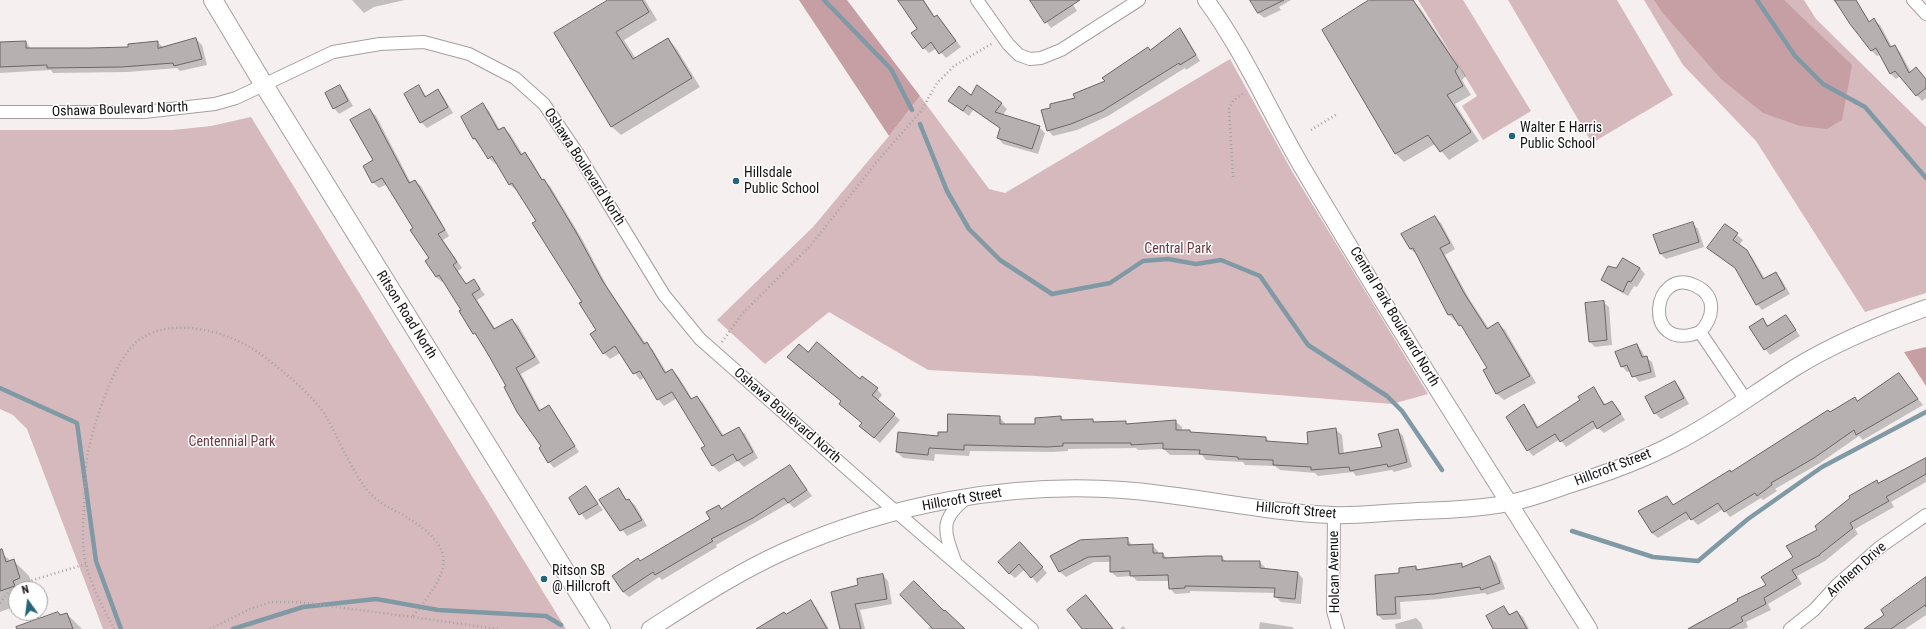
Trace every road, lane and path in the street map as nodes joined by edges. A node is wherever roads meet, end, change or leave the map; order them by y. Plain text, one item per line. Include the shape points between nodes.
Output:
1 (213, 0) edge
2 (977, 0) edge
3 (1139, 0) edge
4 (1206, 0) edge
5 (1913, 0) edge
6 (1926, 14) edge
7 (1003, 37) junction
8 (1257, 82) junction
9 (264, 85) junction
10 (0, 112) edge
11 (1337, 114) dead end
12 (1311, 130) dead end
13 (1233, 177) dead end
14 (1926, 308) edge
15 (1700, 332) junction
16 (714, 352) junction
17 (1746, 400) junction
18 (970, 496) junction
19 (1509, 503) junction
20 (896, 512) junction
21 (1334, 515) junction
22 (1926, 515) edge
23 (956, 562) junction
24 (86, 564) junction
25 (0, 603) edge
26 (412, 617) junction
27 (114, 629) edge
28 (210, 629) edge
29 (498, 629) edge
30 (601, 629) edge
31 (650, 629) edge
32 (1032, 629) edge
33 (1338, 629) edge
34 (1589, 629) edge
35 (1790, 629) edge

1 - 9 main road, Ritson Road North
2 - 7 street
3 - 7 street via 1061,50 1041,58 1030,59 1019,55
4 - 8 street, Central Park Boulevard North via 1225,25
5 - 6 street
7 - 16 path via 954,66 936,83 921,111 811,245 742,314
8 - 13 path via 1233,100 1229,108
8 - 19 street, Central Park Boulevard North via 1301,165
9 - 10 street, Oshawa Boulevard North via 236,98 194,108 144,112
9 - 16 street, Oshawa Boulevard North via 333,52 380,44 424,42 469,54 515,78 544,104 578,154 664,295
9 - 30 main road, Ritson Road North
11 - 12 path
14 - 17 street, Hillcroft Street via 1886,322 1826,351
15 - 15 street via 1706,326 1712,308 1704,291 1688,284 1670,288 1660,300 1658,312 1663,325 1672,334 1680,336
15 - 17 street
16 - 20 street, Oshawa Boulevard North
17 - 19 street, Hillcroft Street via 1676,443 1637,461
18 - 20 street, Hillcroft Street
18 - 21 street, Hillcroft Street via 1042,489 1128,490 1291,512
18 - 23 street via 955,507 946,525 946,537
19 - 21 street, Hillcroft Street via 1456,510
19 - 34 street, Central Park Boulevard North
20 - 23 street, Oshawa Boulevard North
20 - 31 street, Hillcroft Street via 854,524 784,552 726,582
21 - 33 street, Holcan Avenue via 1333,611
22 - 35 street, Arnhem Drive via 1880,547 1814,610
23 - 32 street, Oshawa Boulevard North
24 - 25 path via 23,582 10,590
24 - 26 path via 84,518 87,455 108,390 125,353 138,340 156,331 178,328 202,330 227,336 250,347 281,370 326,416 368,492 386,506 415,522 437,540 444,553 444,569 430,595
24 - 27 path via 94,589
26 - 28 path via 299,602 271,602 250,609
26 - 29 path

